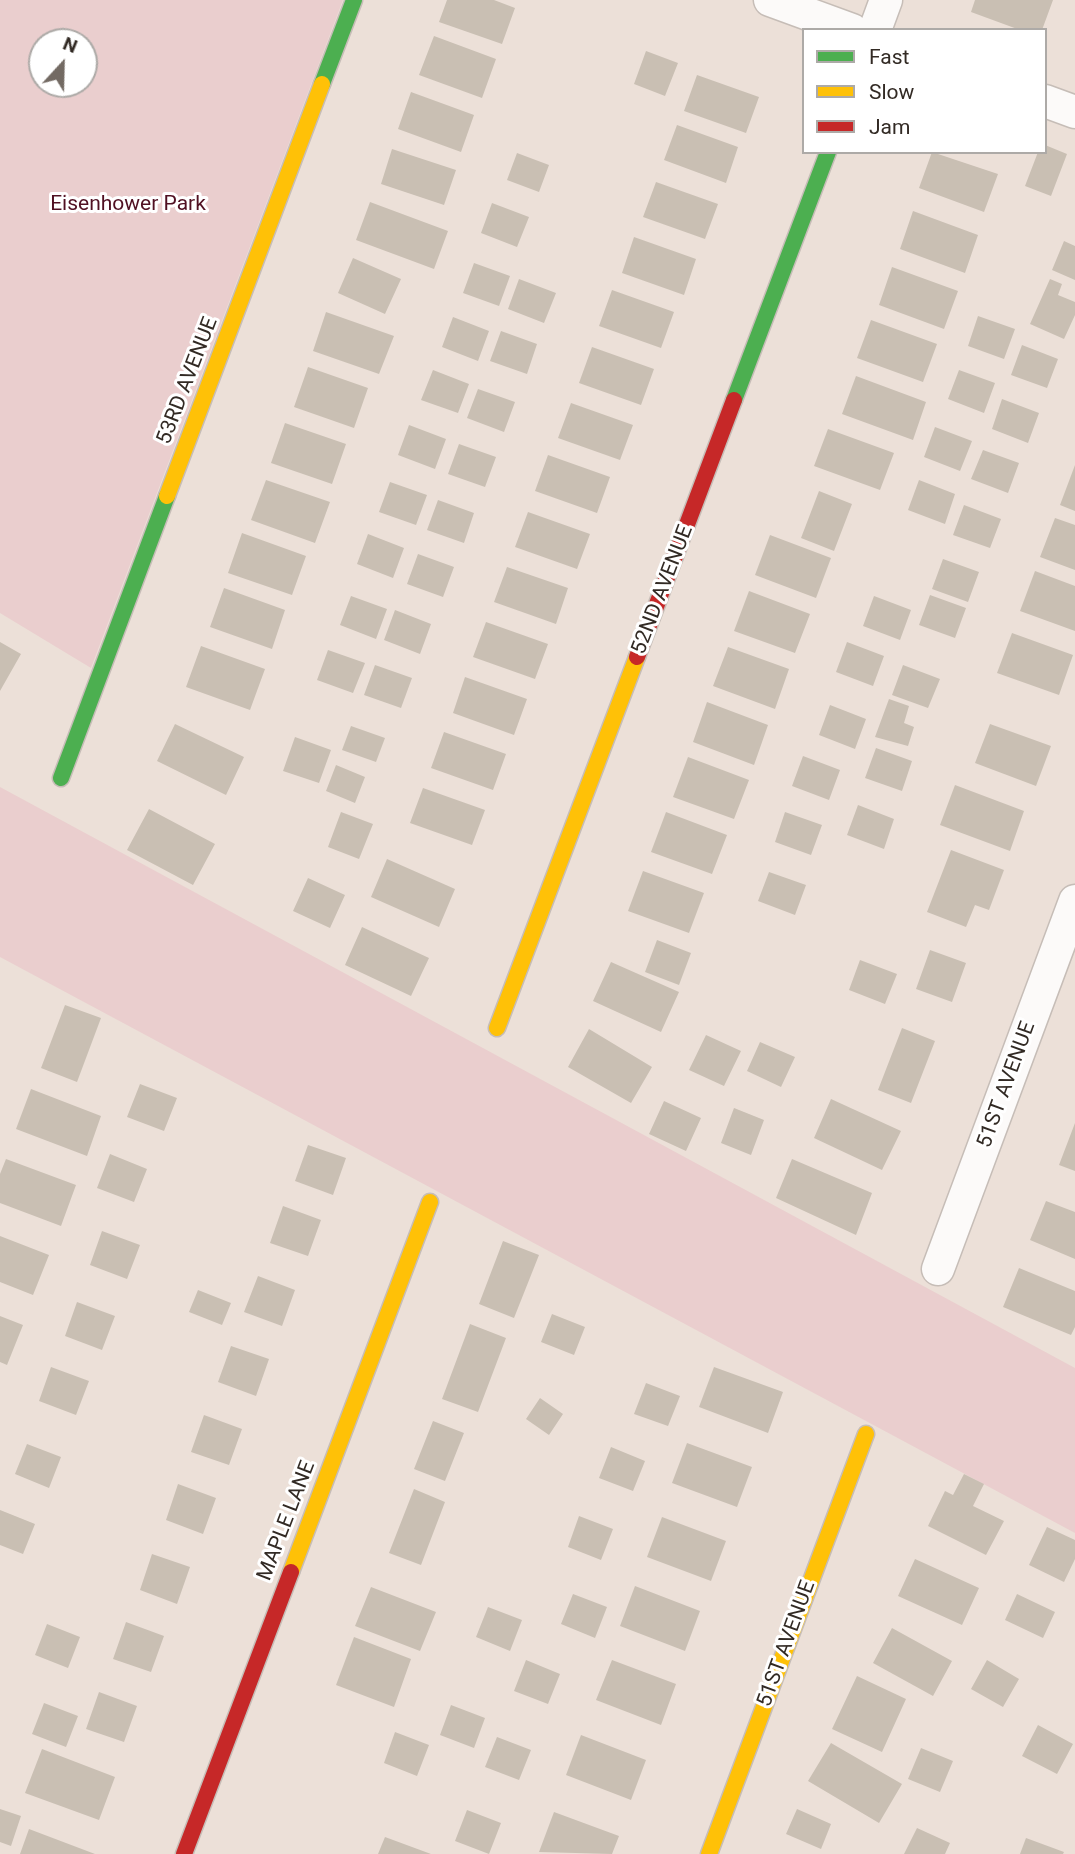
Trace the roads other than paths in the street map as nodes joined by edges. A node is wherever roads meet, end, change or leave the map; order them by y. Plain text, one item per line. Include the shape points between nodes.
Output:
1 (354, 0) edge
2 (770, 0) edge
3 (886, 0) edge
4 (847, 28) edge
5 (876, 28) edge
6 (1047, 103) edge
7 (1075, 113) edge
8 (827, 154) edge
9 (61, 778) dead end
10 (1075, 901) edge
11 (497, 1028) dead end
12 (430, 1202) dead end
13 (938, 1269) dead end
14 (866, 1434) dead end
15 (184, 1854) edge
16 (709, 1854) edge

1 - 9 street, 53RD AVENUE
2 - 4 street
3 - 5 street
6 - 7 street
8 - 11 street, 52ND AVENUE
10 - 13 street, 51ST AVENUE
12 - 15 street, MAPLE LANE
14 - 16 street, 51ST AVENUE

